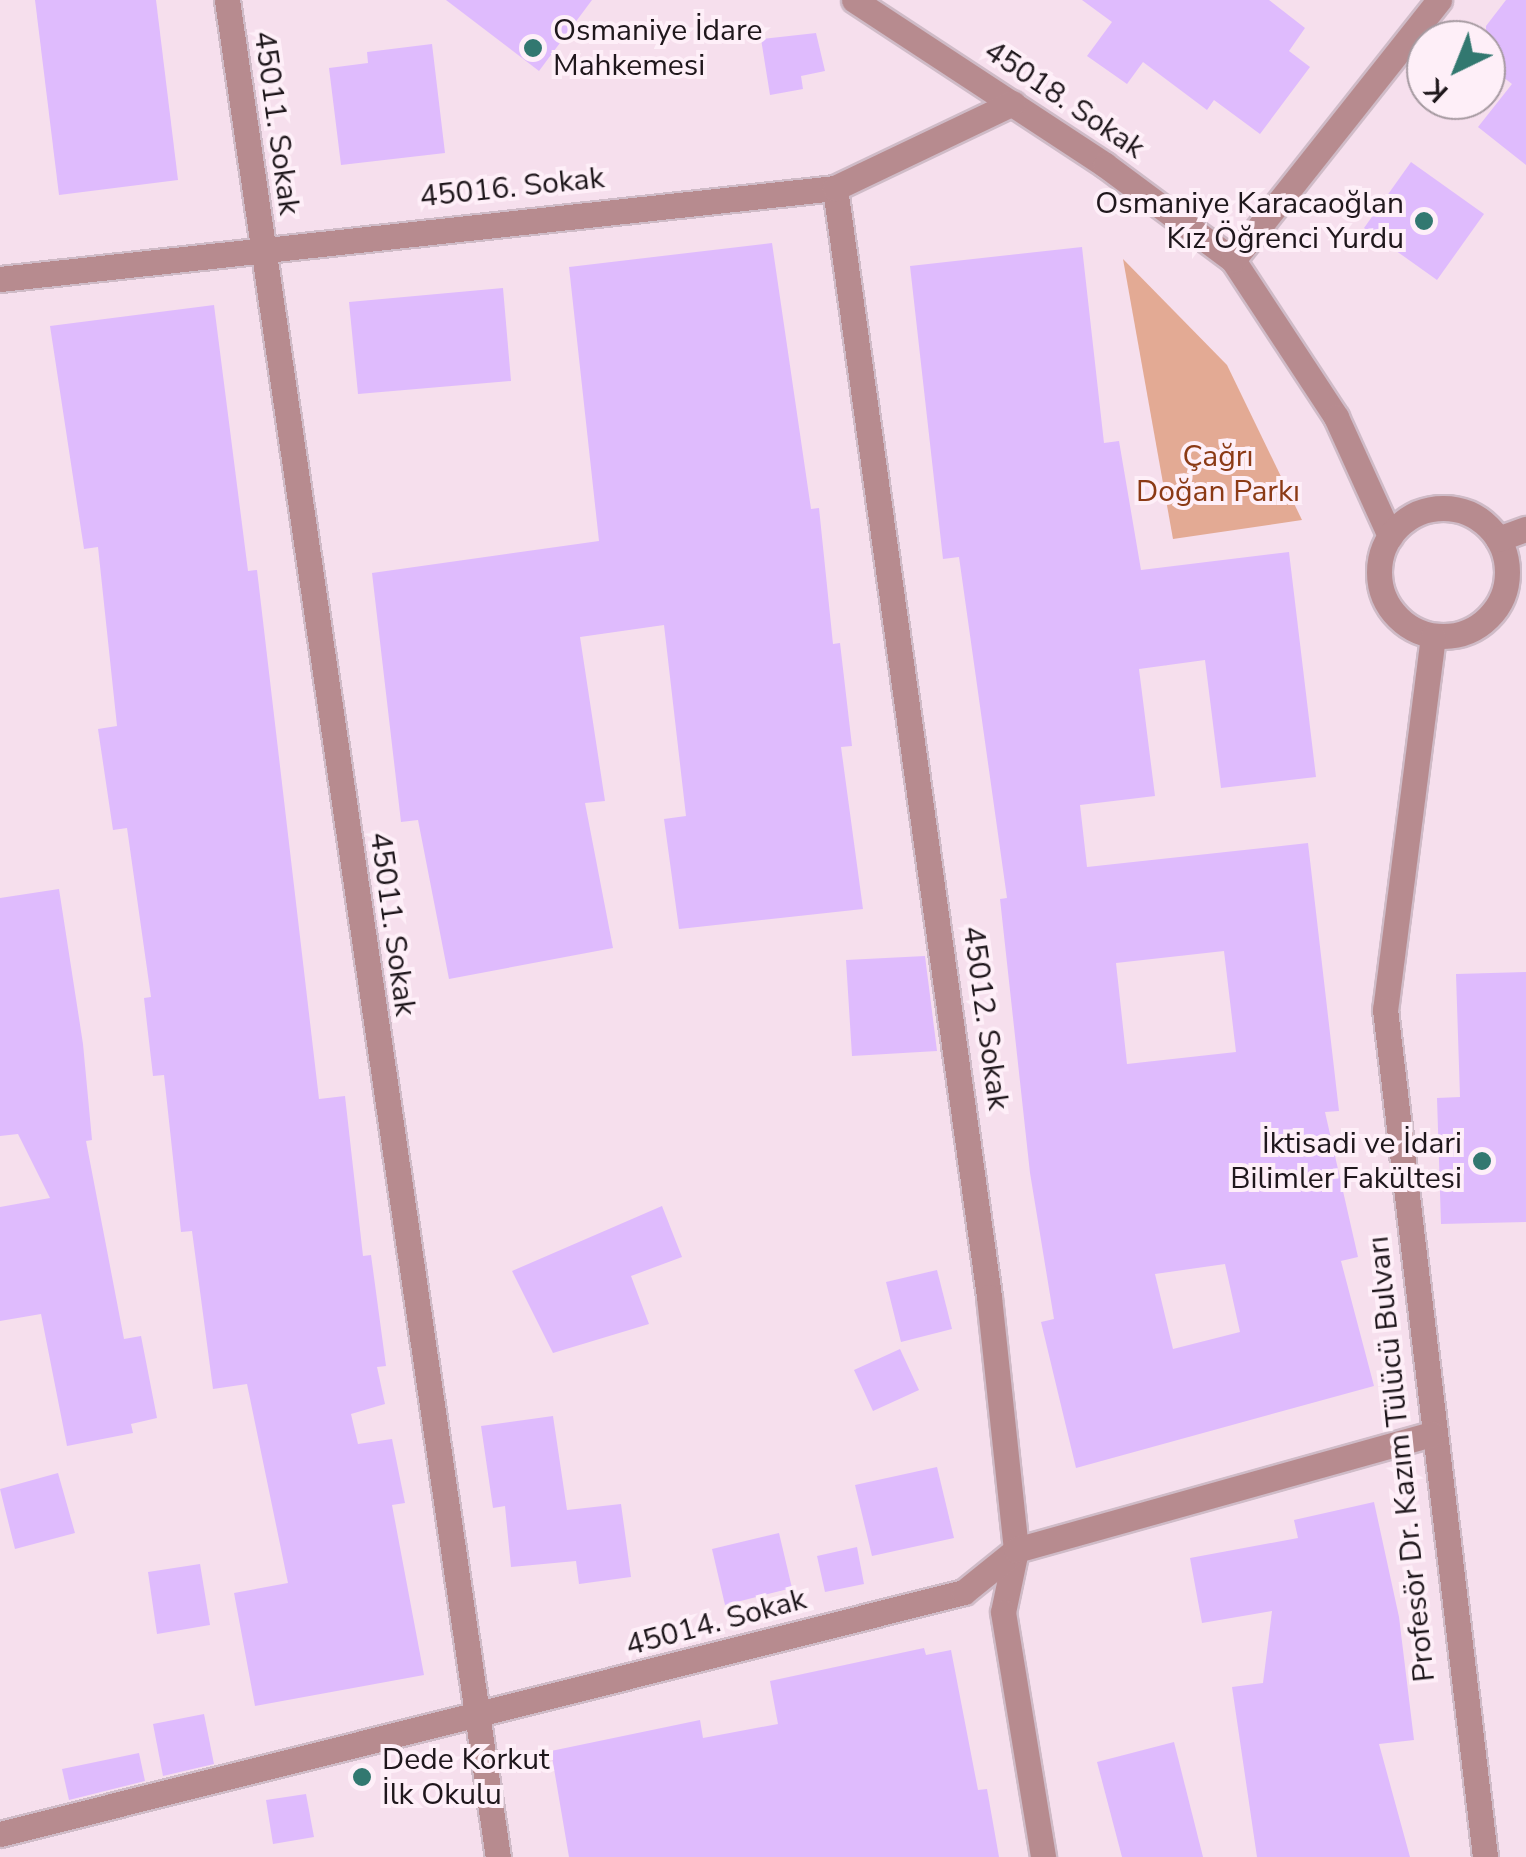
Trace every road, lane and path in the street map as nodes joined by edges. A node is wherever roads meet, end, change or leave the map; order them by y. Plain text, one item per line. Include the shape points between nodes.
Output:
1 (227, 0) edge
2 (854, 0) edge
3 (1439, 0) edge
4 (1013, 103) junction
5 (835, 188) junction
6 (260, 246) junction
7 (1233, 260) junction
8 (0, 279) edge
9 (1526, 528) edge
10 (1390, 536) junction
11 (1498, 539) junction
12 (1433, 636) junction
13 (1432, 1434) junction
14 (1016, 1550) junction
15 (476, 1719) junction
16 (0, 1834) edge
17 (498, 1857) edge
18 (1044, 1857) edge
19 (1485, 1857) edge

1 - 6 street, 45011. Sokak
2 - 4 street, 45018. Sokak
3 - 7 street
4 - 5 street, 45016. Sokak
4 - 7 street, 45018. Sokak
5 - 6 street, 45016. Sokak
5 - 14 street, 45012. Sokak via 948,982
6 - 8 street, 45016. Sokak
6 - 15 street, 45011. Sokak
7 - 10 street, 45018. Sokak via 1336,417
9 - 11 street
10 - 11 street via 1404,520 1444,508 1484,522
10 - 12 street via 1381,555 1384,598 1396,616
11 - 12 street via 1508,579 1496,608 1474,629
12 - 13 street, Profesör Dr. Kazım Tülücü Bulvarı via 1384,1009
13 - 14 street, 45014. Sokak
13 - 19 street, Profesör Dr. Kazım Tülücü Bulvarı
14 - 15 street, 45014. Sokak via 964,1592
14 - 18 street, 45012. Sokak via 1003,1612
15 - 16 street, 45014. Sokak
15 - 17 street, 45011. Sokak

